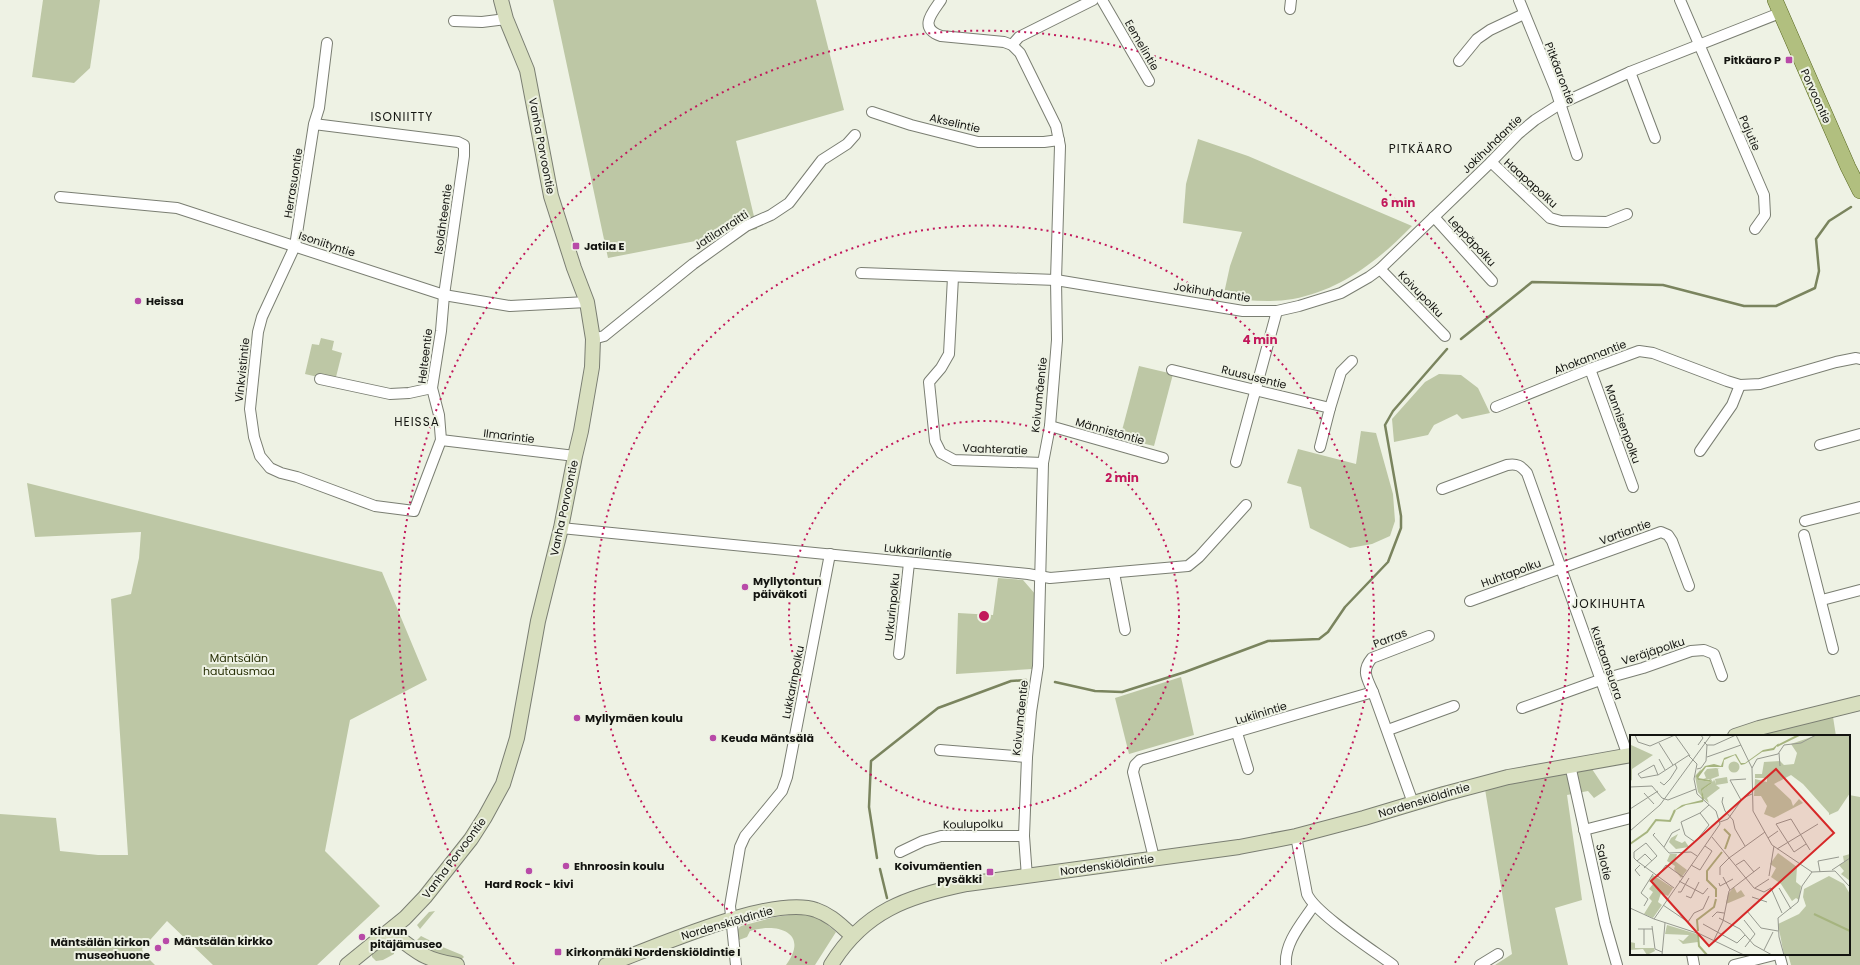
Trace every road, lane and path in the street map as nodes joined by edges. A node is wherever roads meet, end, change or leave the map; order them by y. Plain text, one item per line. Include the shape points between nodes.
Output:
1 (501, 0) edge
2 (941, 0) edge
3 (1093, 0) edge
4 (1102, 0) edge
5 (1519, 0) edge
6 (1680, 0) edge
7 (1777, 7) edge
8 (1524, 14) junction
9 (506, 19) junction
10 (454, 21) dead end
11 (327, 43) dead end
12 (1012, 45) junction
13 (1700, 46) junction
14 (1459, 61) dead end
15 (1630, 72) junction
16 (1149, 81) dead end
17 (1560, 104) junction
18 (872, 112) dead end
19 (314, 124) junction
20 (855, 135) dead end
21 (1654, 138) dead end
22 (1059, 140) junction
23 (1577, 155) dead end
24 (1490, 162) junction
25 (1860, 191) edge
26 (60, 198) dead end
27 (1627, 214) dead end
28 (1434, 217) junction
29 (1755, 229) dead end
30 (295, 246) junction
31 (1380, 269) junction
32 (861, 273) dead end
33 (953, 277) junction
34 (1056, 280) junction
35 (1492, 281) dead end
36 (444, 295) junction
37 (587, 302) junction
38 (1277, 311) junction
39 (1445, 336) dead end
40 (593, 340) junction
41 (1860, 359) edge
42 (1352, 361) dead end
43 (1590, 369) junction
44 (1172, 370) dead end
45 (320, 380) dead end
46 (1740, 385) junction
47 (432, 388) junction
48 (1257, 390) junction
49 (1496, 407) dead end
50 (1330, 408) junction
51 (1050, 426) junction
52 (1860, 434) edge
53 (441, 440) junction
54 (1820, 445) dead end
55 (1320, 447) dead end
56 (1700, 451) dead end
57 (575, 456) junction
58 (1163, 458) dead end
59 (1236, 462) dead end
60 (1043, 463) junction
61 (1633, 487) dead end
62 (1442, 489) dead end
63 (1246, 505) dead end
64 (1860, 507) edge
65 (414, 510) joint
66 (1805, 521) dead end
67 (561, 528) junction
68 (1804, 535) dead end
69 (830, 554) junction
70 (908, 563) junction
71 (1561, 568) junction
72 (1114, 573) junction
73 (1041, 577) junction
74 (1689, 586) dead end
75 (1860, 590) edge
76 (1822, 600) junction
77 (1470, 601) dead end
78 (1124, 630) dead end
79 (1429, 636) dead end
80 (1833, 649) dead end
81 (899, 654) dead end
82 (1722, 676) dead end
83 (1600, 680) junction
84 (1373, 692) junction
85 (1860, 703) edge
86 (1454, 706) dead end
87 (1522, 708) dead end
88 (1388, 730) junction
89 (1237, 733) junction
90 (1738, 735) edge
91 (940, 750) dead end
92 (1630, 755) edge
93 (1027, 757) junction
94 (1570, 765) junction
95 (1248, 769) dead end
96 (1413, 803) junction
97 (1630, 818) edge
98 (1584, 830) junction
99 (1024, 836) junction
100 (1296, 836) junction
101 (900, 852) dead end
102 (1154, 858) junction
103 (1027, 877) junction
104 (1314, 905) junction
105 (731, 920) junction
106 (390, 931) junction
107 (853, 936) junction
108 (1498, 954) dead end
109 (1692, 955) edge
110 (1774, 955) edge
111 (1778, 955) edge
112 (347, 965) edge
113 (457, 965) edge
114 (606, 965) edge
115 (736, 965) edge
116 (831, 965) edge
117 (1286, 965) edge
118 (1394, 965) edge
119 (1480, 965) edge
120 (1617, 965) edge
121 (1694, 965) edge
122 (1734, 965) edge
123 (1782, 965) edge

1 - 9 main road, Vanha Porvoontie
2 - 12 street via 928,19 934,33
3 - 12 street via 1019,37
4 - 16 street, Eemelintie
5 - 8 street, Pitkäarontie
6 - 13 street, Pajutie
7 - 13 street, Jokihuhdantie
7 - 25 main road, Porvoontie
8 - 14 street via 1477,39
8 - 17 street, Pitkäarontie via 1556,88
9 - 10 street via 482,22
9 - 37 main road, Vanha Porvoontie via 527,70 552,196
11 - 19 street, Herrasuontie via 319,108
12 - 22 street, Koivumäentie via 1022,57 1056,126
13 - 15 street, Jokihuhdantie
13 - 29 street, Pajutie via 1764,196 1765,215
15 - 17 street, Jokihuhdantie
15 - 21 street
17 - 23 street, Pitkäarontie
17 - 24 street, Jokihuhdantie via 1518,134
18 - 22 street, Akselintie via 978,142
19 - 30 street, Herrasuontie
19 - 36 street, Isolähteentie via 458,142 464,146
20 - 40 street, Jatilanraitti via 847,144 822,160 785,206 746,226 693,264 604,336
22 - 34 street, Koivumäentie
24 - 27 street, Haapapolku via 1550,218 1561,221 1607,222
24 - 28 street, Jokihuhdantie
26 - 30 street, Isoniityntie via 177,208
28 - 31 street, Jokihuhdantie
28 - 35 street, Leppäpolku
30 - 36 street, Isoniityntie
30 - 65 street, Vinkvistintie via 262,317 258,332 250,409 260,456 270,468 281,473 375,506
31 - 38 street, Jokihuhdantie via 1342,293
31 - 39 street, Koivupolku
32 - 33 street, Jokihuhdantie
33 - 34 street, Jokihuhdantie
33 - 60 street, Vaahteratie via 949,354 929,382 935,441 940,453 954,460
34 - 38 street, Jokihuhdantie via 1243,311
34 - 51 street, Koivumäentie via 1057,340
36 - 37 street, Isoniityntie via 510,306
36 - 47 street, Helteentie
37 - 40 main road, Vanha Porvoontie
38 - 48 street
40 - 57 main road, Vanha Porvoontie via 591,374
41 - 46 street, Ahokannantie via 1836,362 1760,384
42 - 50 street via 1342,372
43 - 46 street, Ahokannantie via 1638,351 1653,353
43 - 49 street, Ahokannantie
43 - 61 street, Mannisenpolku
44 - 48 street, Ruususentie
45 - 47 street via 390,394
46 - 56 street via 1732,405
47 - 53 street, Helteentie
48 - 50 street, Ruususentie
48 - 59 street
50 - 55 street
51 - 58 street, Männistöntie
51 - 60 street, Koivumäentie
52 - 54 street
53 - 57 street, Ilmarintie
53 - 65 street, Helteentie
57 - 67 main road, Vanha Porvoontie
60 - 73 street, Koivumäentie
62 - 71 street, Kustaansuora via 1508,464 1522,466
63 - 72 street, Lukkarilantie via 1188,566
64 - 66 street
67 - 69 street, Lukkarilantie
67 - 106 main road, Vanha Porvoontie via 538,621 517,738 503,784 486,817 467,844 425,897
68 - 76 street
69 - 70 street, Lukkarilantie
69 - 105 street, Lukkarinpolku via 786,777 782,791 745,836 740,847 732,892
70 - 73 street, Lukkarilantie
70 - 81 street, Urkurinpolku
71 - 74 street, Vartiantie via 1661,532 1668,535 1672,541
71 - 77 street, Huhtapolku
71 - 83 street, Kustaansuora
72 - 73 street, Lukkarilantie
72 - 78 street
73 - 93 street, Koivumäentie via 1038,666 1030,712
75 - 76 street
76 - 80 street
79 - 84 street, Parras via 1372,658 1366,665 1365,672
82 - 83 street, Veräjäpolku via 1714,654 1704,650 1691,651
83 - 87 street, Veräjäpolku
83 - 92 street, Kustaansuora
84 - 88 street
84 - 89 street, Lukiinintie
85 - 90 main road
86 - 88 street
88 - 96 street
89 - 95 street
89 - 102 street, Lukiinintie via 1140,760 1135,765 1133,772
91 - 93 street
92 - 94 main road, Nordenskiöldintie
93 - 99 street, Koivumäentie
94 - 96 main road, Nordenskiöldintie via 1508,776
94 - 98 street, Salotie
96 - 100 main road, Nordenskiöldintie
97 - 98 street
98 - 120 street, Salotie
99 - 101 street, Koulupolku via 941,836 923,840
99 - 103 street, Koivumäentie
100 - 102 main road, Nordenskiöldintie via 1239,847
100 - 104 street via 1306,894
102 - 103 main road, Nordenskiöldintie
103 - 107 main road, Nordenskiöldintie via 966,884 916,896 893,906
104 - 117 street via 1289,945 1285,956
104 - 118 street
105 - 107 main road, Nordenskiöldintie via 770,910 803,907 827,914
105 - 114 main road, Nordenskiöldintie via 680,936
105 - 115 street, Lukkarinpolku
106 - 112 main road, Vanha Porvoontie
106 - 113 main road via 420,954 437,962
107 - 116 main road
108 - 119 street
109 - 121 street
110 - 122 street
111 - 123 street

